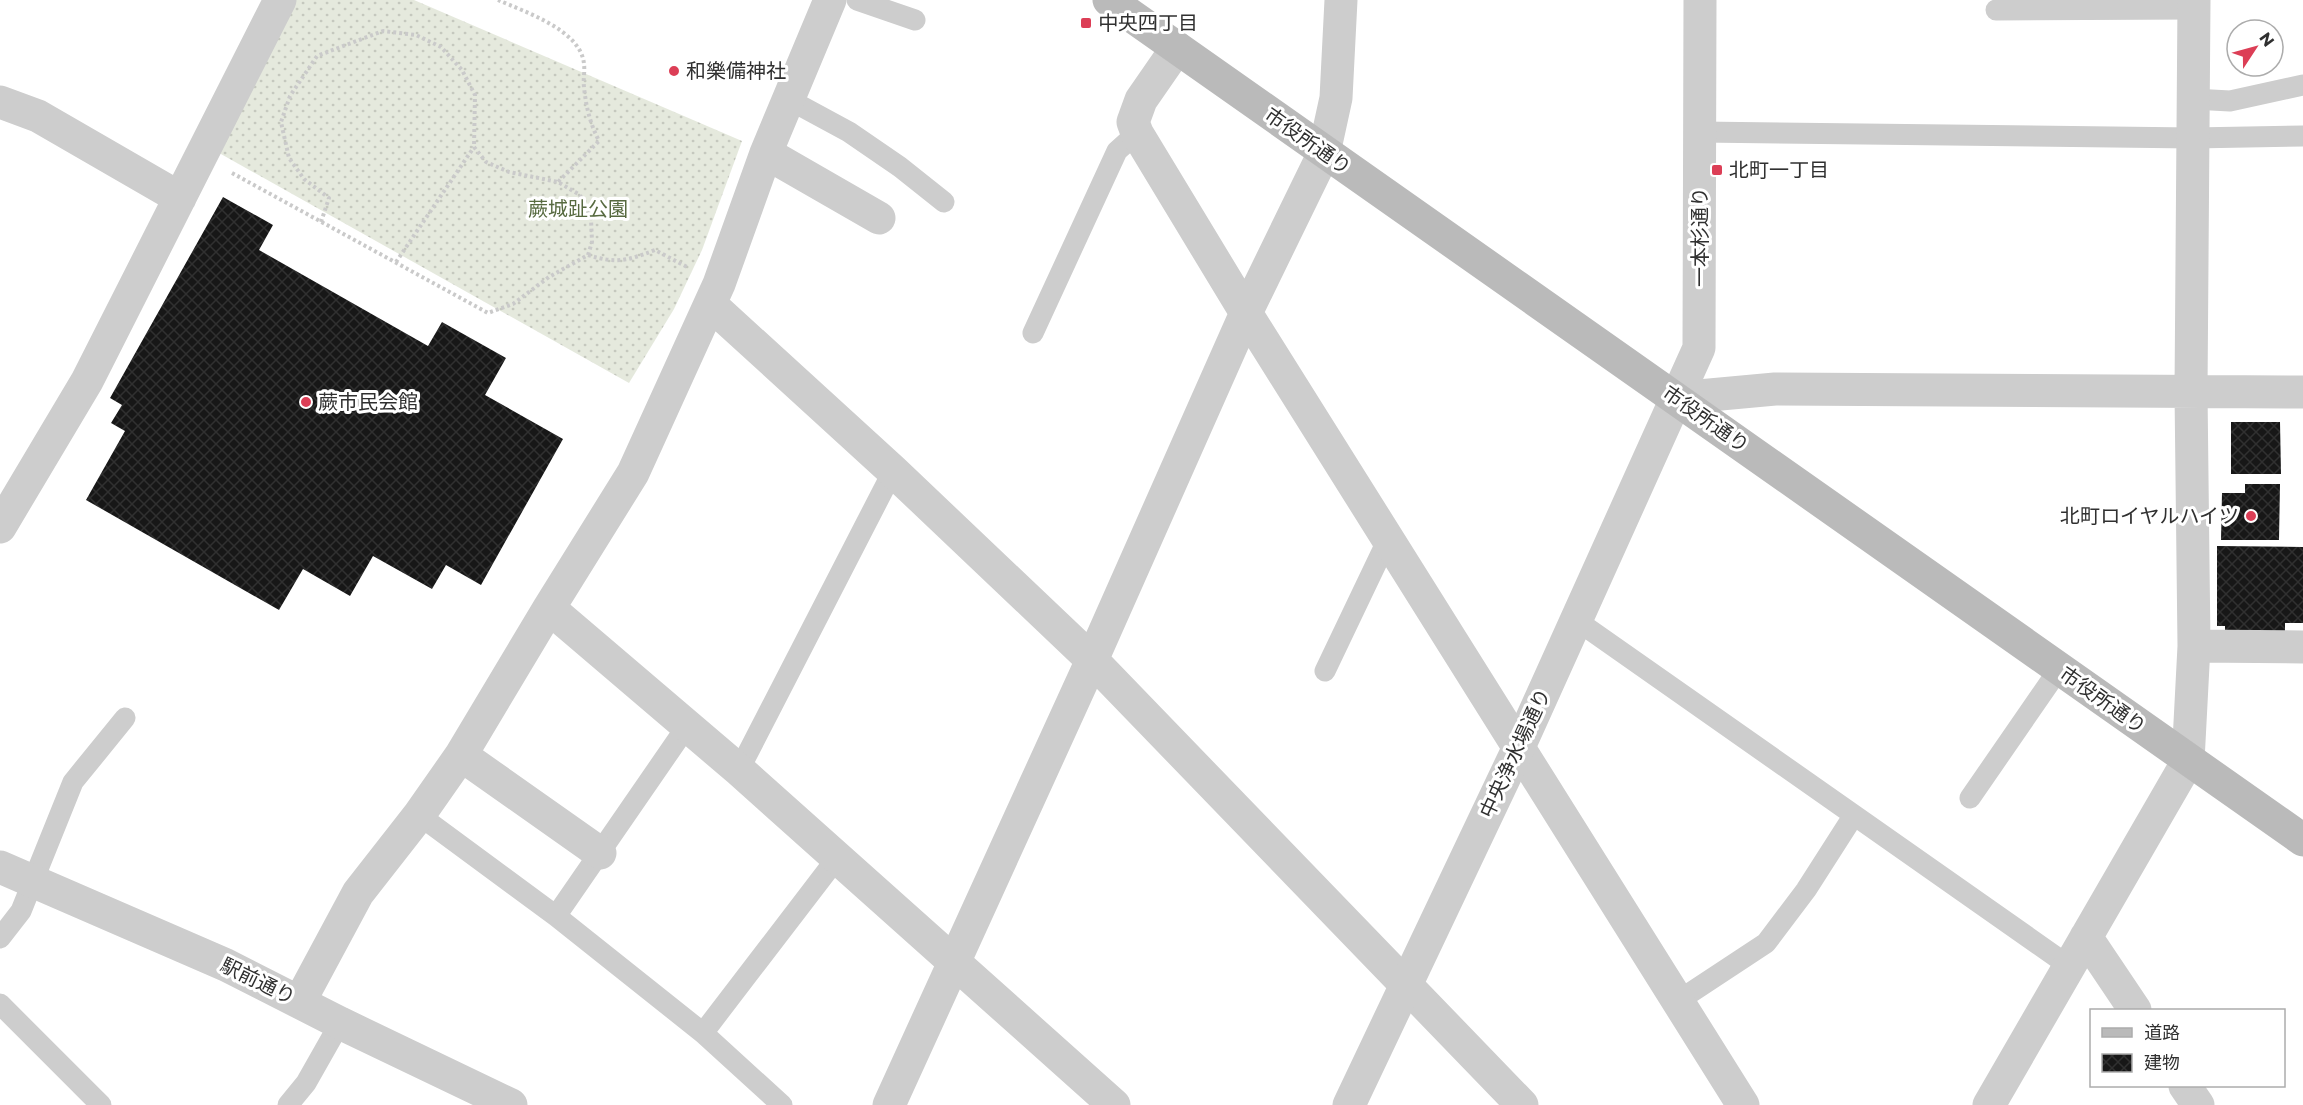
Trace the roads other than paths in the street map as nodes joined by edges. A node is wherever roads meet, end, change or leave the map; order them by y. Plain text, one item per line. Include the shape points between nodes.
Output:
1 (280, 0) edge
2 (830, 0) edge
3 (857, 0) edge
4 (1109, 0) edge
5 (1341, 0) edge
6 (1700, 0) edge
7 (2194, 5) edge
8 (1996, 10) dead end
9 (915, 20) dead end
10 (1177, 48) junction
11 (2303, 85) edge
12 (788, 99) junction
13 (2193, 99) junction
14 (0, 102) edge
15 (1700, 132) junction
16 (1137, 133) junction
17 (2303, 136) edge
18 (2193, 138) junction
19 (766, 153) junction
20 (1324, 153) junction
21 (180, 198) junction
22 (944, 202) dead end
23 (879, 218) dead end
24 (715, 294) junction
25 (1246, 312) junction
26 (1033, 333) dead end
27 (2191, 392) junction
28 (2303, 392) edge
29 (1677, 398) junction
30 (893, 471) junction
31 (0, 527) edge
32 (1388, 539) junction
33 (549, 608) junction
34 (1576, 621) junction
35 (2194, 646) junction
36 (2303, 647) edge
37 (1092, 660) junction
38 (2059, 669) junction
39 (1325, 670) dead end
40 (125, 718) dead end
41 (687, 726) junction
42 (466, 747) junction
43 (1519, 747) junction
44 (2188, 761) junction
45 (739, 770) junction
46 (1970, 798) dead end
47 (419, 815) junction
48 (1854, 815) junction
49 (2303, 840) edge
50 (600, 853) junction
51 (837, 858) junction
52 (0, 867) edge
53 (33, 880) junction
54 (556, 916) junction
55 (2086, 937) junction
56 (0, 938) edge
57 (953, 962) junction
58 (2069, 966) junction
59 (1406, 984) junction
60 (300, 1001) junction
61 (1678, 1001) junction
62 (0, 1004) edge
63 (2134, 1009) edge
64 (340, 1023) junction
65 (703, 1033) junction
66 (2186, 1087) edge
67 (101, 1105) edge
68 (288, 1105) edge
69 (512, 1105) edge
70 (782, 1105) edge
71 (889, 1105) edge
72 (1114, 1105) edge
73 (1349, 1105) edge
74 (1522, 1105) edge
75 (1743, 1105) edge
76 (1989, 1105) edge
77 (2198, 1105) edge

1 - 21 street
2 - 12 street
3 - 9 lane
4 - 10 main road, 市役所通り
5 - 20 street via 1336,98
6 - 15 street, 一本杉通り
7 - 8 lane
7 - 13 street
10 - 16 street via 1141,100 1133,122
10 - 20 main road, 市役所通り
11 - 13 lane via 2230,101
12 - 19 street
12 - 22 lane via 849,132
13 - 18 street
14 - 21 street via 38,116
15 - 18 lane
15 - 29 street, 一本杉通り via 1699,348
16 - 25 street
16 - 26 lane via 1117,151
17 - 18 lane
18 - 27 street
19 - 23 street
19 - 24 street
20 - 25 street
20 - 29 main road, 市役所通り
21 - 31 street via 87,381
24 - 30 street
24 - 33 street via 633,473
25 - 32 street
25 - 37 street
27 - 28 street
27 - 29 street via 1774,389
27 - 35 street
29 - 34 street, 中央浄水場通り
29 - 38 main road, 市役所通り
30 - 37 street
30 - 45 lane
32 - 39 lane
32 - 43 street
33 - 41 street
33 - 42 street
34 - 43 street, 中央浄水場通り
34 - 48 lane
35 - 36 street
35 - 44 street
37 - 57 street
37 - 59 street
38 - 44 main road, 市役所通り
38 - 46 lane
40 - 53 lane via 73,782
41 - 45 street
41 - 50 lane
42 - 47 street
42 - 50 street
43 - 59 street, 中央浄水場通り
43 - 61 street
44 - 49 main road, 市役所通り
44 - 55 street
45 - 51 street
47 - 54 lane
47 - 60 street via 358,893
48 - 58 lane
48 - 61 lane via 1766,943
50 - 54 lane
51 - 57 street
51 - 65 lane
52 - 53 street, 駅前通り
53 - 56 lane via 21,911
53 - 60 street, 駅前通り
54 - 65 lane
55 - 58 street
55 - 63 street
57 - 71 street
57 - 72 street
58 - 76 street
59 - 73 street, 中央浄水場通り
59 - 74 street
60 - 64 street, 駅前通り
61 - 75 street
62 - 67 lane
64 - 68 lane via 306,1083
64 - 69 street, 駅前通り
65 - 70 lane
66 - 77 street

